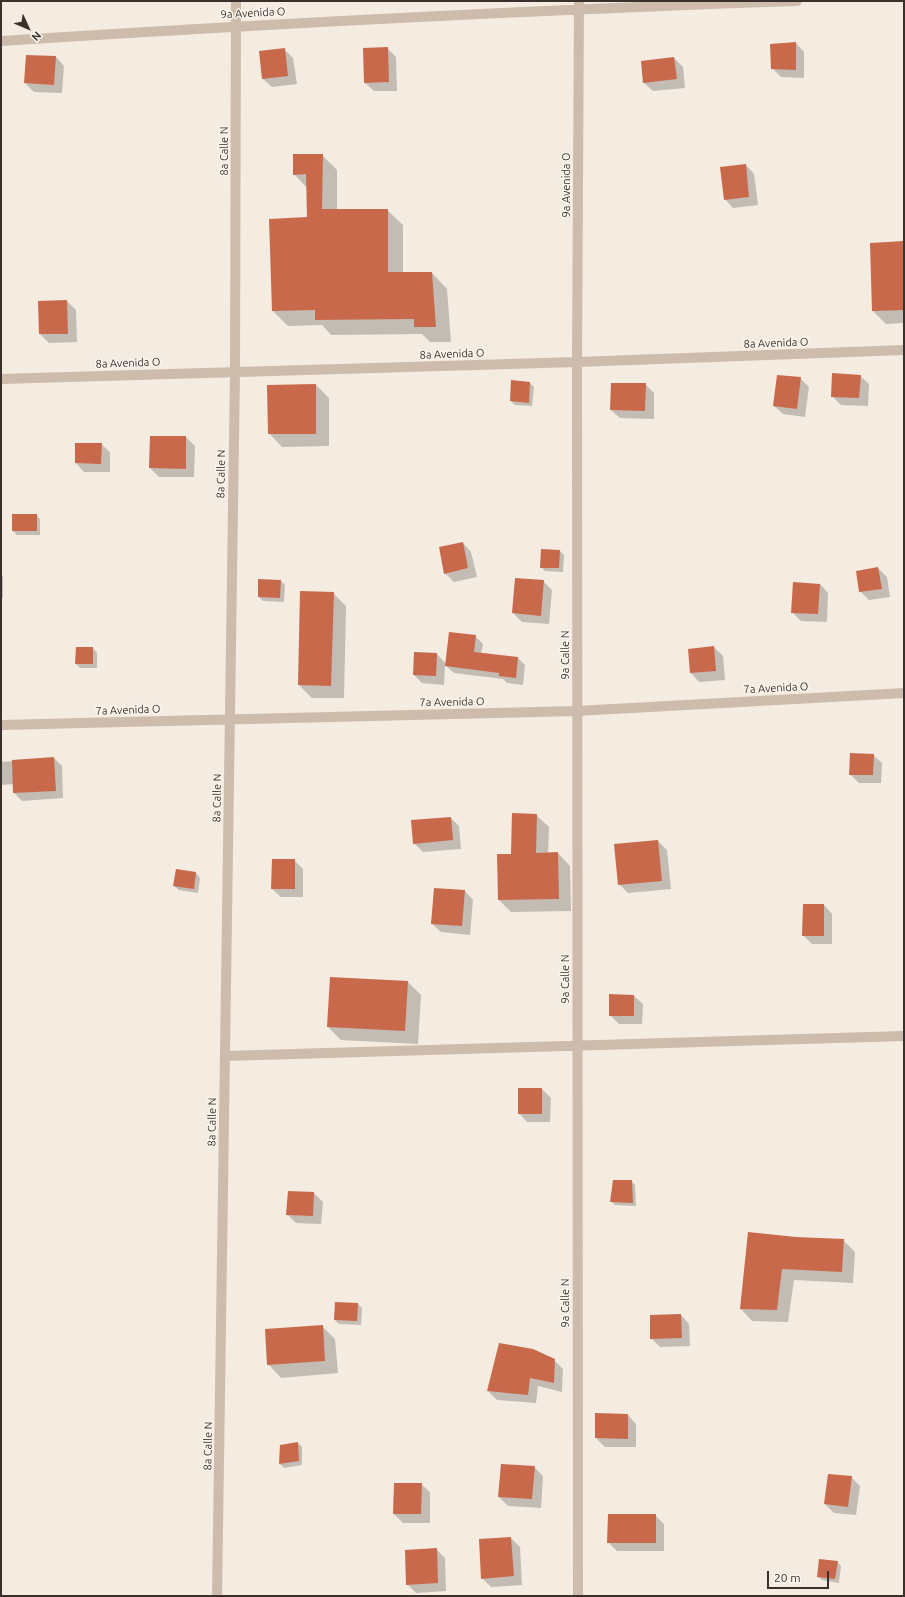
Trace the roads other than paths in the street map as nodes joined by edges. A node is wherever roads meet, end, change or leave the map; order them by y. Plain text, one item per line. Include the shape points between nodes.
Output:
1 (236, 1) edge
2 (797, 1) edge
3 (579, 5) edge
4 (236, 26) junction
5 (1, 41) edge
6 (904, 350) edge
7 (577, 362) junction
8 (235, 372) junction
9 (1, 379) edge
10 (904, 693) edge
11 (577, 711) junction
12 (230, 719) junction
13 (1, 725) edge
14 (904, 1036) edge
15 (577, 1046) junction
16 (225, 1056) junction
17 (218, 1596) edge
18 (578, 1596) edge

1 - 4 street, 8a Calle N
2 - 3 street, 9a Avenida O
3 - 4 street, 9a Avenida O
3 - 7 street, 9a Avenida O
4 - 5 street, 9a Avenida O
4 - 8 street, 8a Calle N
6 - 7 street, 8a Avenida O
7 - 8 street, 8a Avenida O
7 - 11 street, 9a Calle N
8 - 9 street, 8a Avenida O
8 - 12 street, 8a Calle N
10 - 11 street, 7a Avenida O
11 - 12 street, 7a Avenida O
11 - 15 street, 9a Calle N
12 - 13 street, 7a Avenida O
12 - 16 street, 8a Calle N
14 - 15 street
15 - 16 street
15 - 18 street, 9a Calle N
16 - 17 street, 8a Calle N

